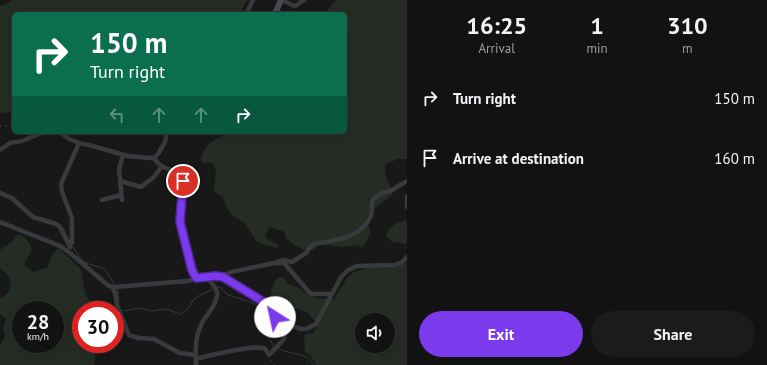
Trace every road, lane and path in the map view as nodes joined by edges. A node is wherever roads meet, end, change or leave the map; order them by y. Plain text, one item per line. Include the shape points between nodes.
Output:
1 (253, 0) edge
2 (282, 0) edge
3 (304, 0) edge
4 (247, 12) edge
5 (275, 12) edge
6 (0, 126) edge
7 (12, 126) edge
8 (39, 134) edge
9 (63, 134) edge
10 (166, 134) edge
11 (78, 143) junction
12 (0, 150) edge
13 (123, 155) junction
14 (154, 158) junction
15 (162, 166) junction
16 (120, 181) junction
17 (407, 181) edge
18 (0, 193) edge
19 (121, 194) junction
20 (407, 196) edge
21 (102, 200) dead end
22 (122, 200) dead end
23 (407, 207) edge
24 (0, 222) edge
25 (71, 245) junction
26 (70, 252) junction
27 (407, 257) edge
28 (274, 264) junction
29 (206, 277) junction
30 (223, 277) junction
31 (196, 278) junction
32 (112, 287) junction
33 (330, 294) junction
34 (276, 314) junction
35 (269, 355) junction
36 (195, 357) junction
37 (196, 365) edge
38 (275, 365) edge

1 - 4 street
2 - 3 street via 294,6
2 - 5 street
6 - 7 path
8 - 12 street via 10,143
9 - 11 street
10 - 14 street via 165,142
11 - 13 street
11 - 25 street via 61,184 72,218
13 - 14 street
13 - 16 street via 119,169
14 - 15 street
15 - 16 street via 154,177 141,187
15 - 31 street via 178,174 183,181 180,222
16 - 19 street
17 - 28 street via 373,200 368,221 353,234 343,239 314,244 292,262 283,260
18 - 25 street via 12,198 33,217 56,224
19 - 21 street
19 - 22 street
20 - 23 street
24 - 26 street via 50,241
25 - 26 street
26 - 32 street
27 - 33 street via 395,265 357,266 348,270
28 - 30 street via 231,272
28 - 33 street via 285,264 310,293
29 - 30 street
29 - 31 street
29 - 36 street via 217,292 216,299 198,332
30 - 34 street via 267,304
31 - 32 street via 187,281
32 - 36 street via 129,335 154,339 172,350
33 - 34 street via 316,324 306,330 289,325
34 - 35 street via 275,317 282,325 285,335
35 - 36 street via 263,348 256,348
35 - 38 path
36 - 37 street

